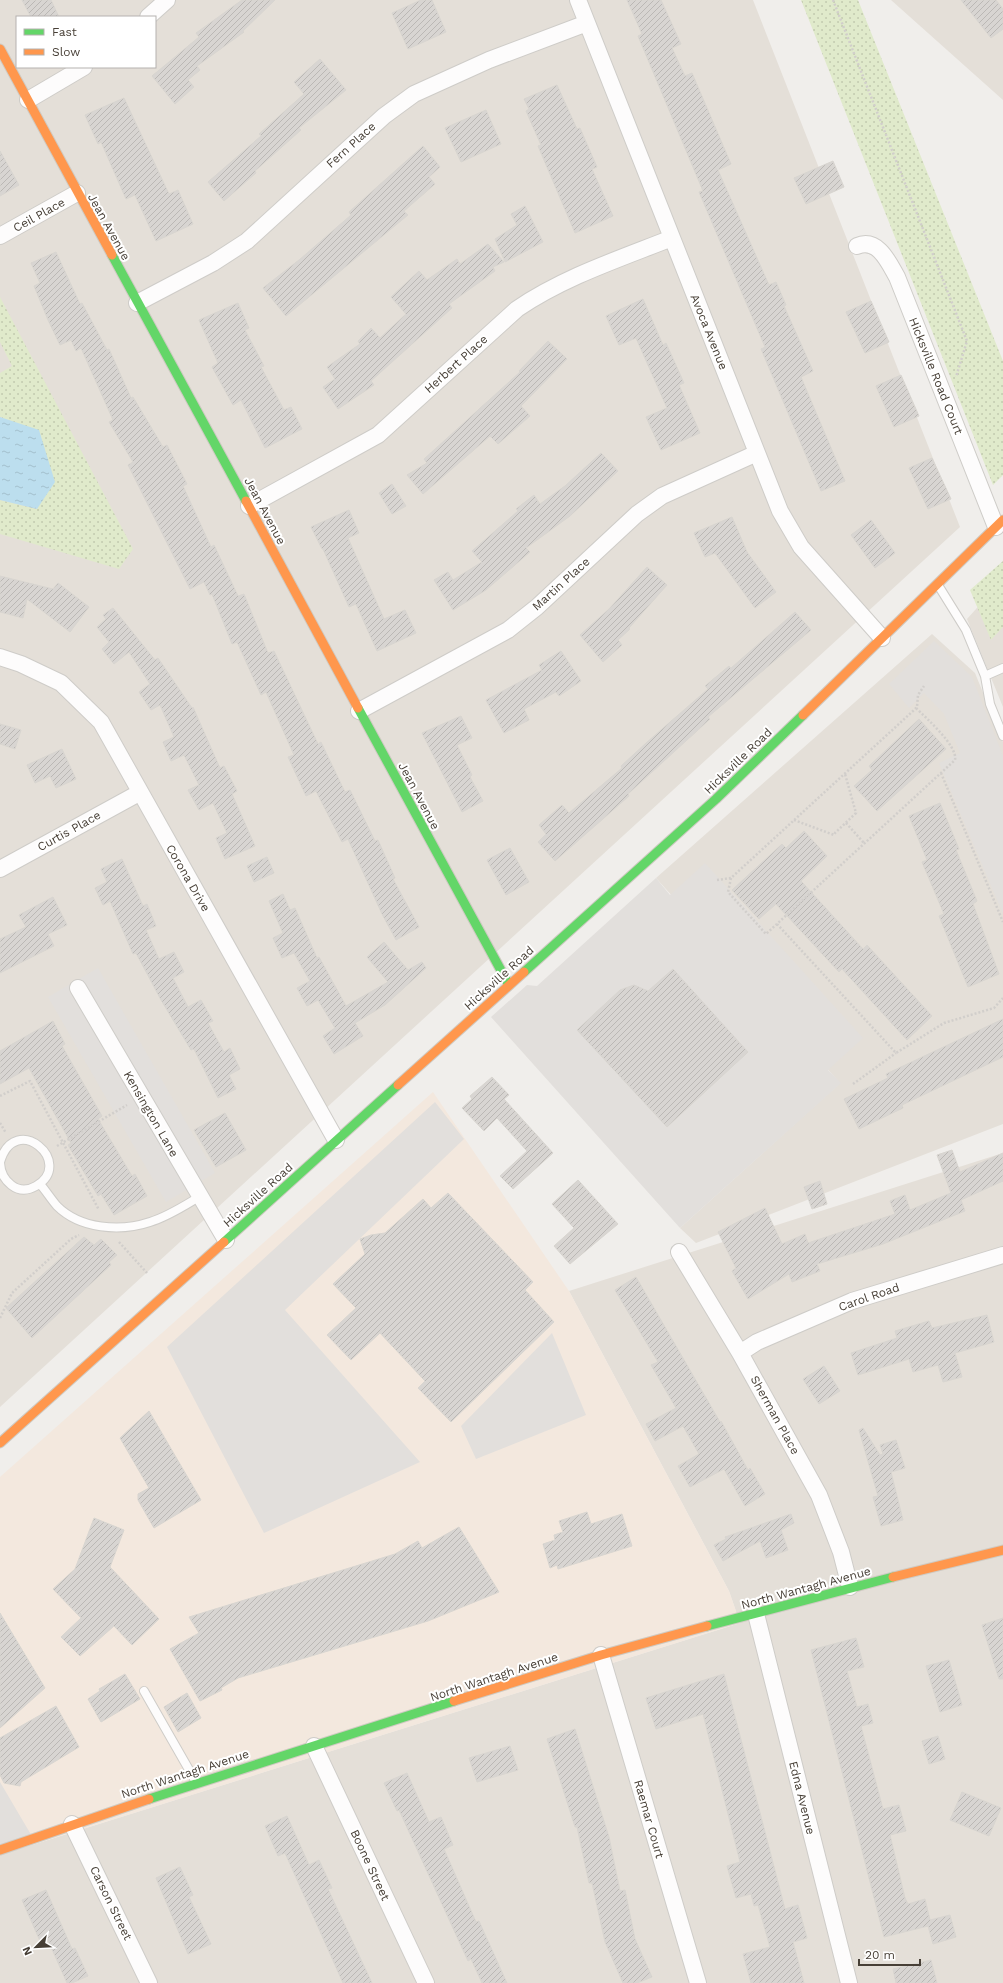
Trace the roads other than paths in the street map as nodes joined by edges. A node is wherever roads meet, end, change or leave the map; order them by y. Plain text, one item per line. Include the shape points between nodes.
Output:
1 (167, 0) edge
2 (578, 0) edge
3 (149, 16) edge
4 (587, 23) junction
5 (0, 49) edge
6 (82, 68) edge
7 (28, 100) junction
8 (78, 193) junction
9 (0, 236) edge
10 (672, 238) junction
11 (857, 246) dead end
12 (137, 303) junction
13 (757, 453) junction
14 (249, 506) junction
15 (999, 524) edge
16 (938, 584) junction
17 (882, 638) junction
18 (0, 657) edge
19 (1003, 668) edge
20 (985, 676) junction
21 (359, 711) junction
22 (1003, 736) edge
23 (139, 793) junction
24 (0, 869) edge
25 (509, 985) junction
26 (78, 988) dead end
27 (336, 1140) junction
28 (0, 1162) edge
29 (40, 1184) junction
30 (199, 1197) junction
31 (226, 1240) junction
32 (679, 1252) dead end
33 (1003, 1255) edge
34 (740, 1353) junction
35 (0, 1443) edge
36 (1003, 1550) edge
37 (850, 1587) junction
38 (756, 1614) junction
39 (601, 1655) junction
40 (144, 1691) dead end
41 (314, 1746) junction
42 (196, 1782) junction
43 (72, 1824) junction
44 (0, 1850) edge
45 (149, 1983) edge
46 (426, 1983) edge
47 (698, 1983) edge
48 (849, 1983) edge

1 - 3 street
2 - 4 street, Avoca Avenue
4 - 10 street, Avoca Avenue
4 - 12 street, Fern Place via 489,60 414,94 384,116 248,241 213,263
5 - 7 main road, Jean Avenue
6 - 7 street
7 - 8 main road, Jean Avenue
8 - 9 street, Ceil Place
8 - 12 main road, Jean Avenue
10 - 13 street, Avoca Avenue
10 - 14 street, Herbert Place via 572,278 533,298 517,309 378,435
11 - 15 street, Hicksville Road Court via 868,242 872,244 886,258 893,271
12 - 14 main road, Jean Avenue
13 - 17 street, Avoca Avenue via 780,511 801,547
13 - 21 street, Martin Place via 662,496 637,514 537,607 508,630
14 - 21 main road, Jean Avenue
15 - 16 main road, Hicksville Road
16 - 17 main road, Hicksville Road
16 - 20 lane via 966,630
17 - 25 main road, Hicksville Road via 716,799
18 - 23 street, Corona Drive via 61,683 100,722
19 - 20 lane
20 - 22 lane via 990,704
21 - 25 main road, Jean Avenue
23 - 24 street, Curtis Place
23 - 27 street, Corona Drive
25 - 27 main road, Hicksville Road
26 - 30 street, Kensington Lane
27 - 31 main road, Hicksville Road
28 - 29 lane via 4,1178 9,1184 25,1189
28 - 29 lane via 7,1147 12,1143 21,1140 36,1143 49,1162 48,1170
29 - 30 lane via 57,1206 67,1213 88,1224 108,1227 134,1227 151,1222
30 - 31 street, Kensington Lane
31 - 35 main road, Hicksville Road
32 - 34 street, Sherman Place
33 - 34 street, Carol Road via 852,1300 757,1342
34 - 37 street, Sherman Place via 819,1495 841,1552
36 - 37 main road, North Wantagh Avenue
37 - 38 main road, North Wantagh Avenue
38 - 39 main road, North Wantagh Avenue
38 - 48 street, Edna Avenue
39 - 41 main road, North Wantagh Avenue
39 - 47 street, Raemar Court
40 - 42 lane
41 - 42 main road, North Wantagh Avenue
41 - 46 street, Boone Street
42 - 43 main road, North Wantagh Avenue
43 - 44 main road, North Wantagh Avenue
43 - 45 street, Carson Street

